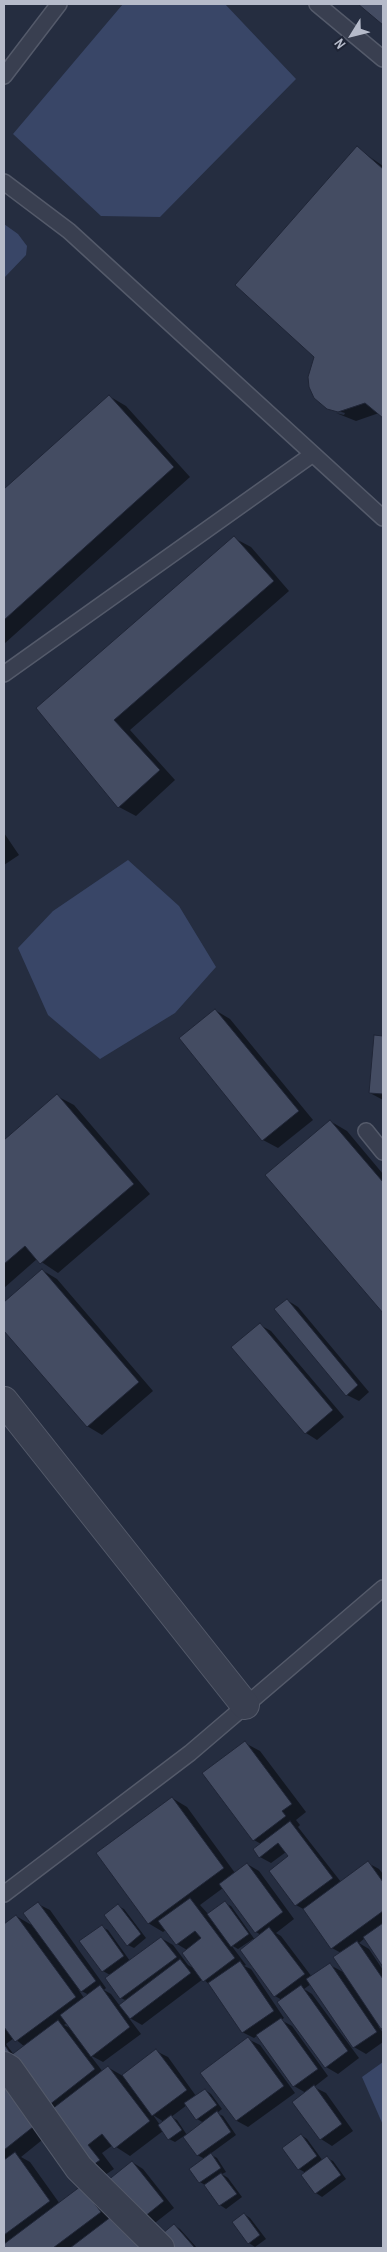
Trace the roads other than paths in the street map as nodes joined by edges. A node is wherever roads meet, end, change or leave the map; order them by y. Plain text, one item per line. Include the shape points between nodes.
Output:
1 (59, 4) edge
2 (317, 4) edge
3 (383, 59) edge
4 (4, 76) edge
5 (4, 182) edge
6 (313, 454) junction
7 (383, 518) edge
8 (4, 674) edge
9 (366, 1131) dead end
10 (383, 1152) edge
11 (4, 1401) edge
12 (383, 1588) edge
13 (245, 1706) junction
14 (4, 1894) edge
15 (4, 2066) edge
16 (160, 2248) edge

1 - 4 lane
2 - 3 lane
5 - 6 lane via 69,231
6 - 7 lane
6 - 8 lane
9 - 10 lane
11 - 13 street
12 - 13 lane
13 - 14 lane via 190,1753
15 - 16 street via 79,2168

